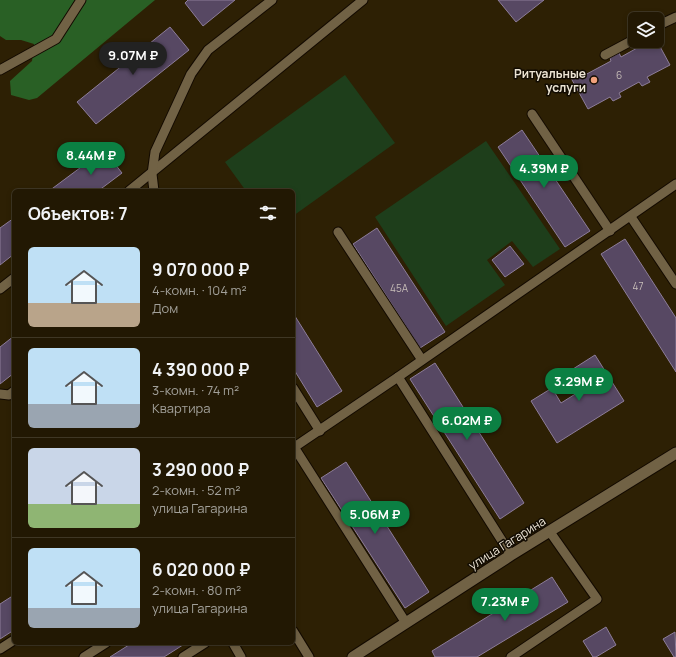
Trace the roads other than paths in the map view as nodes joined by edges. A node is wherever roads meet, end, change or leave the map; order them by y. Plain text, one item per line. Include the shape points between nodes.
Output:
1 (81, 0) edge
2 (272, 0) edge
3 (363, 0) edge
4 (676, 17) edge
5 (664, 23) edge
6 (628, 43) edge
7 (605, 55) dead end
8 (0, 70) edge
9 (532, 114) dead end
10 (152, 174) junction
11 (676, 184) edge
12 (132, 189) edge
13 (154, 189) edge
14 (631, 217) junction
15 (610, 231) junction
16 (338, 232) dead end
17 (12, 280) edge
18 (676, 284) edge
19 (0, 289) edge
20 (422, 360) junction
21 (398, 377) junction
22 (295, 391) edge
23 (12, 393) edge
24 (0, 394) edge
25 (320, 431) junction
26 (295, 447) edge
27 (295, 450) edge
28 (676, 453) edge
29 (550, 532) junction
30 (511, 555) junction
31 (406, 623) junction
32 (295, 634) edge
33 (12, 641) edge
34 (103, 645) edge
35 (202, 645) edge
36 (233, 645) edge
37 (0, 649) edge
38 (84, 657) edge
39 (183, 657) edge
40 (241, 657) edge
41 (309, 657) edge
42 (353, 657) edge
43 (511, 657) edge

1 - 8 lane via 56,39
2 - 10 lane via 208,50 190,74 155,152
3 - 10 lane
4 - 5 lane
6 - 7 lane
9 - 15 lane
10 - 12 lane
10 - 13 lane
11 - 14 lane
14 - 15 lane
14 - 18 lane
15 - 20 lane
16 - 20 lane
17 - 19 lane
20 - 21 lane
21 - 25 lane
21 - 30 lane
22 - 25 lane
23 - 24 lane
25 - 26 lane
27 - 31 lane
28 - 29 main road, улица Гагарина
29 - 30 main road, улица Гагарина
29 - 43 lane via 597,599
30 - 31 main road, улица Гагарина
31 - 42 main road, улица Гагарина
32 - 41 lane
33 - 37 lane
34 - 38 lane
35 - 39 lane
36 - 40 lane

